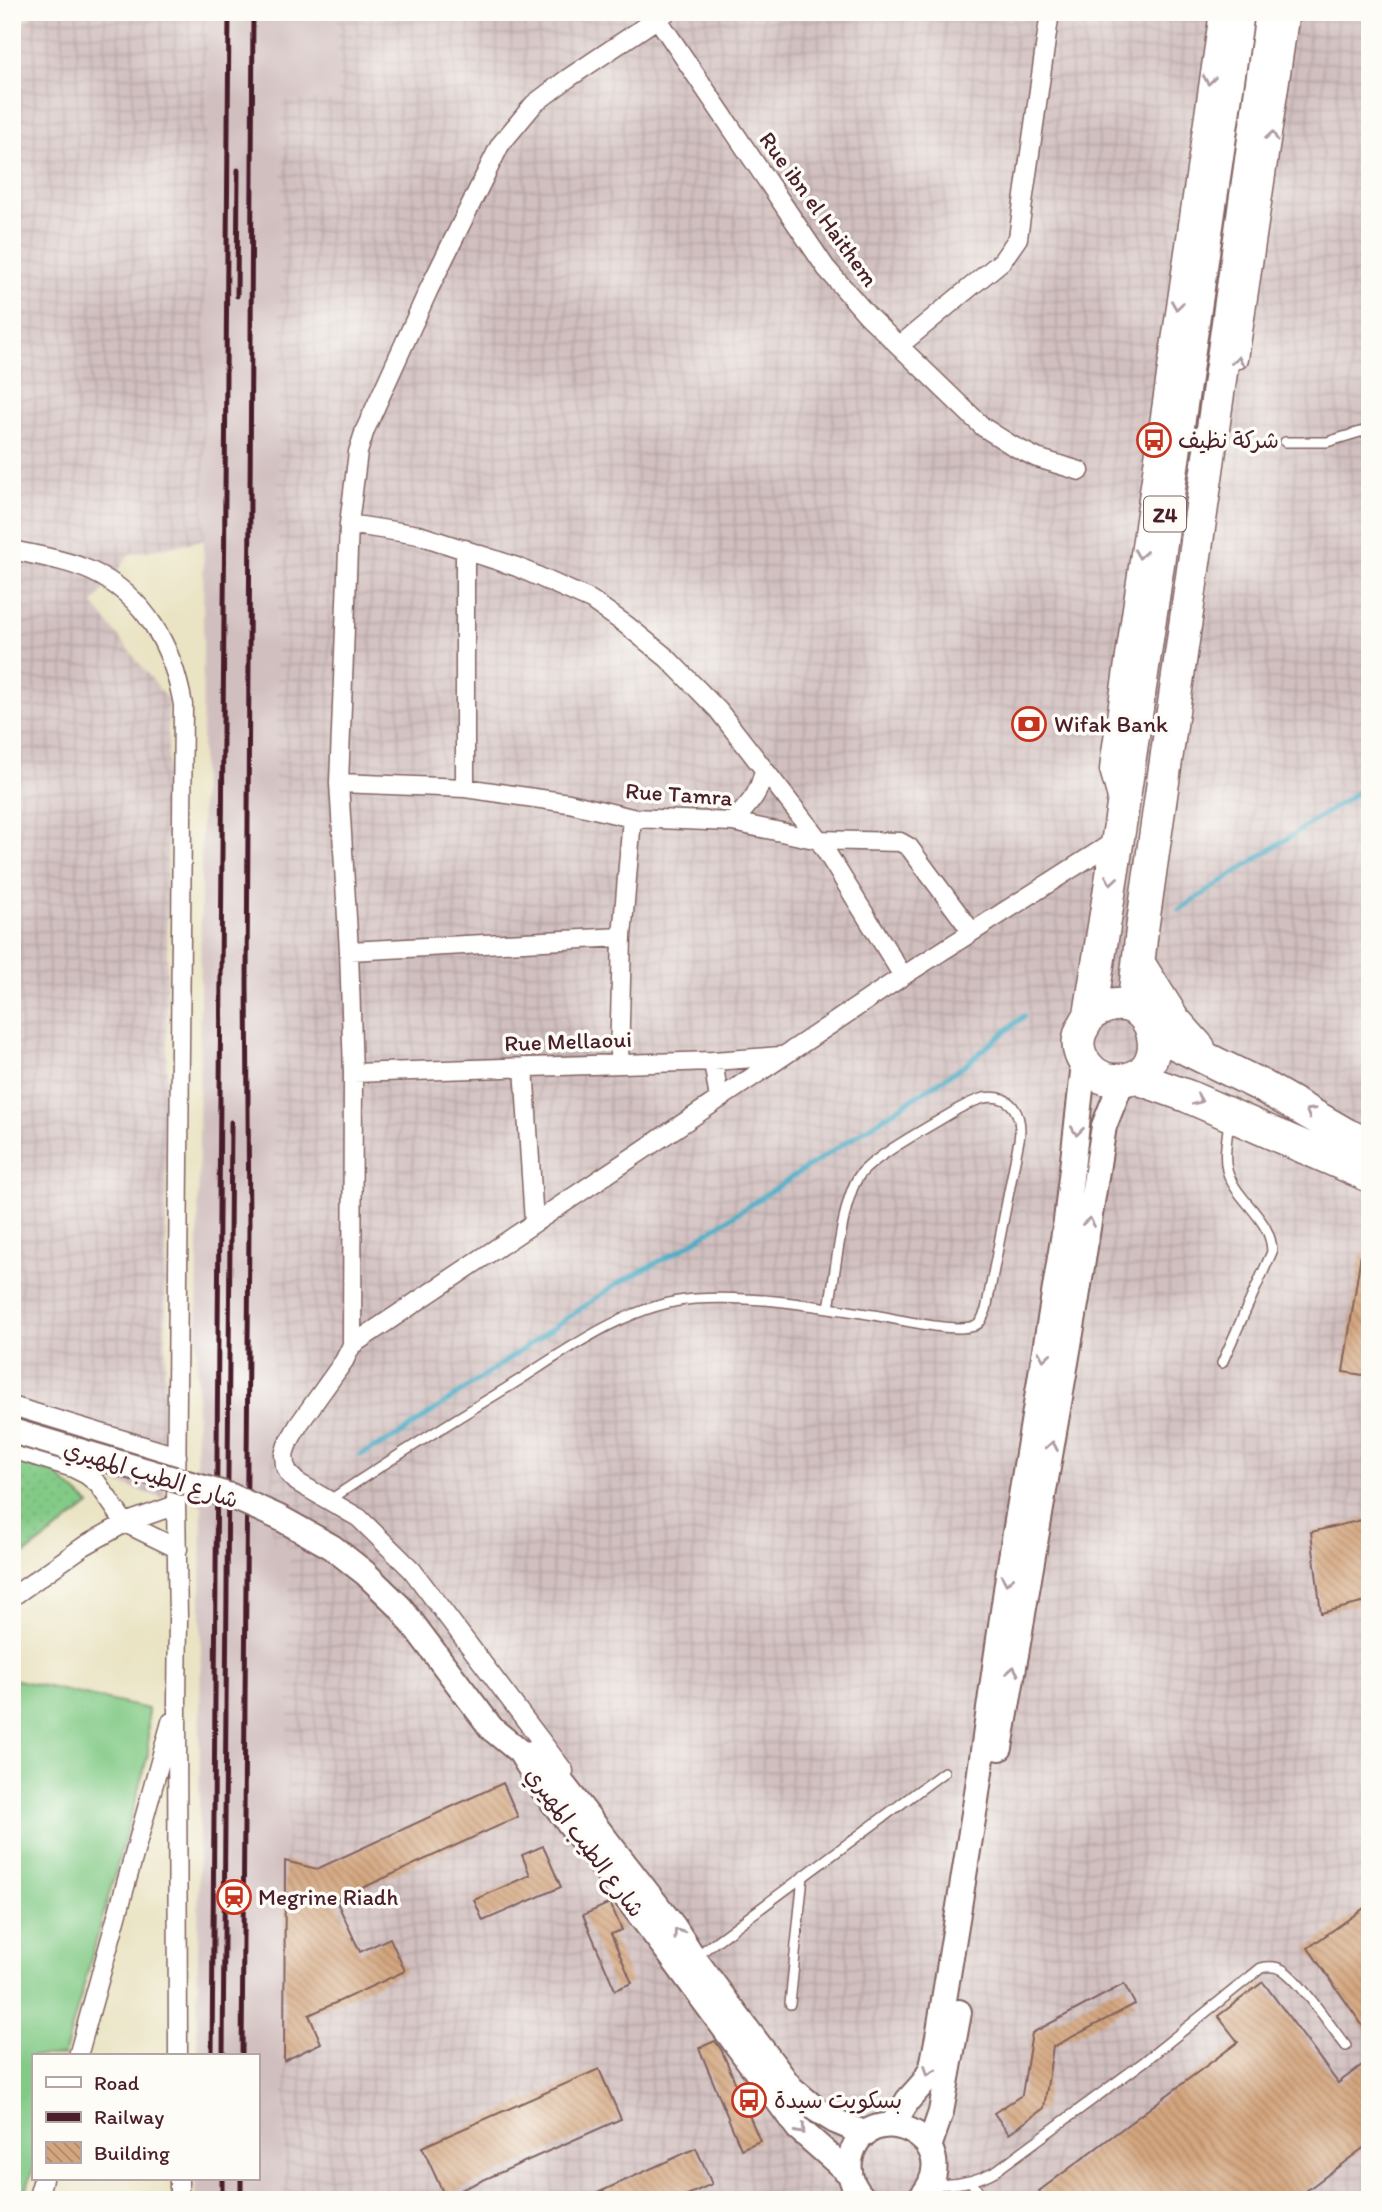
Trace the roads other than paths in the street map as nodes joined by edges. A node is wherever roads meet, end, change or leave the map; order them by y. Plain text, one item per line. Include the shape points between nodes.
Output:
1 (1050, 12) edge
2 (1219, 12) edge
3 (1238, 12) edge
4 (1272, 12) edge
5 (1290, 12) edge
6 (659, 14) edge
7 (900, 346) junction
8 (1370, 429) edge
9 (1285, 442) dead end
10 (1080, 471) dead end
11 (349, 524) junction
12 (465, 549) junction
13 (12, 550) edge
14 (764, 770) junction
15 (339, 783) junction
16 (464, 788) junction
17 (632, 818) junction
18 (733, 822) junction
19 (1120, 826) junction
20 (819, 840) junction
21 (1142, 930) junction
22 (972, 932) junction
23 (622, 937) junction
24 (349, 951) junction
25 (1139, 964) junction
26 (903, 976) junction
27 (1133, 1008) junction
28 (1090, 1015) junction
29 (1154, 1033) junction
30 (784, 1055) junction
31 (713, 1061) junction
32 (1212, 1061) junction
33 (1084, 1063) junction
34 (619, 1064) junction
35 (524, 1067) junction
36 (353, 1073) junction
37 (1128, 1079) junction
38 (719, 1099) junction
39 (1230, 1114) junction
40 (1370, 1145) edge
41 (1370, 1176) edge
42 (534, 1222) junction
43 (829, 1308) junction
44 (352, 1345) junction
45 (1222, 1363) dead end
46 (12, 1406) edge
47 (12, 1431) edge
48 (12, 1449) edge
49 (177, 1456) junction
50 (330, 1500) junction
51 (176, 1505) junction
52 (125, 1523) junction
53 (178, 1549) junction
54 (12, 1597) edge
55 (177, 1702) junction
56 (520, 1752) junction
57 (944, 1772) dead end
58 (573, 1798) junction
59 (803, 1876) junction
60 (694, 1958) junction
61 (790, 2004) dead end
62 (1346, 2046) dead end
63 (79, 2054) edge
64 (178, 2054) edge
65 (892, 2125) junction
66 (866, 2134) junction
67 (929, 2147) junction
68 (850, 2174) junction
69 (43, 2180) edge
70 (178, 2180) edge
71 (971, 2182) junction
72 (926, 2194) edge
73 (37, 2200) edge
74 (179, 2200) edge
75 (865, 2200) edge
76 (985, 2200) edge

1 - 7 street via 1018,238 1002,261
2 -> 19 street via 1110,759
3 - 19 highway, Z4
4 - 21 highway, Z4
21 -> 5 street via 1152,925 1158,904
6 - 7 street, Rue ibn el Haithem via 826,268
6 - 11 street via 534,104 500,145 365,430
7 - 10 street, Rue ibn el Haithem via 983,427 1037,458
8 - 9 lane via 1327,442
11 - 12 street via 418,535
11 - 15 street
12 - 14 street via 591,600 625,624 718,710
12 - 16 street
13 - 49 street via 91,571 133,598 162,639 179,684 184,725
14 - 18 street via 760,788
14 - 20 street
15 - 16 street, Rue Tamra
15 - 24 street
16 - 17 street, Rue Tamra via 569,803
17 - 18 street, Rue Tamra
17 - 23 street
18 - 20 street, Rue Tamra
19 - 22 street
19 -> 28 highway, Z4
20 - 22 street, Rue Tamra via 900,842 909,847
20 - 26 street
21 - 25 highway, Z4
22 - 26 street
23 - 24 street
23 - 34 street
24 - 36 street
25 - 27 highway, Z4
25 - 32 highway via 1174,1020
26 - 30 street
27 - 28 highway via 1118,1004
27 - 29 highway
28 - 33 highway via 1079,1035
29 - 32 highway
29 - 37 highway via 1152,1058
30 - 31 street, Rue Mellaoui
30 - 38 street
31 - 34 street, Rue Mellaoui
31 - 38 street
40 -> 32 highway
33 - 37 highway via 1107,1080
33 -> 65 street via 1066,1221 939,2031 932,2067
34 - 35 street, Rue Mellaoui
35 - 36 street, Rue Mellaoui
35 - 42 street
36 - 44 street
37 -> 39 highway
67 -> 37 street via 951,2064 1103,1135 1111,1107
38 - 42 street
39 - 41 highway
39 - 45 lane via 1227,1171 1268,1230 1272,1252
42 - 44 street
43 - 43 lane via 948,1327 980,1323 1020,1140 1021,1121 1012,1105 995,1098 974,1101 865,1169 848,1203
43 - 50 lane via 695,1299 640,1312 579,1344
44 - 50 street via 292,1435 284,1455 289,1474 297,1482
46 - 49 street
47 - 56 street, شارع الطيب المهيري, bridge via 231,1496 332,1547 400,1607 492,1729
48 - 52 street via 92,1478
49 - 51 street
50 - 58 street via 359,1518 412,1570 557,1760
51 - 52 street
51 - 53 street
52 - 53 street
52 - 54 street
53 - 55 street
55 - 63 street
55 - 64 street
56 - 58 street, شارع الطيب المهيري via 537,1755
56 -> 68 street, شارع الطيب المهيري via 542,1788 798,2128
57 - 59 lane
60 -> 58 street, شارع الطيب المهيري
59 - 60 lane
59 - 61 lane
60 - 66 street, شارع الطيب المهيري via 792,2088 817,2110
62 - 71 lane via 1284,1970 1261,1968 997,2170
65 - 66 street
65 - 67 street via 913,2131
66 - 68 street via 853,2152
67 - 72 street via 934,2165
68 - 75 street
69 - 73 street
70 - 74 street
71 - 72 lane
71 - 76 lane

